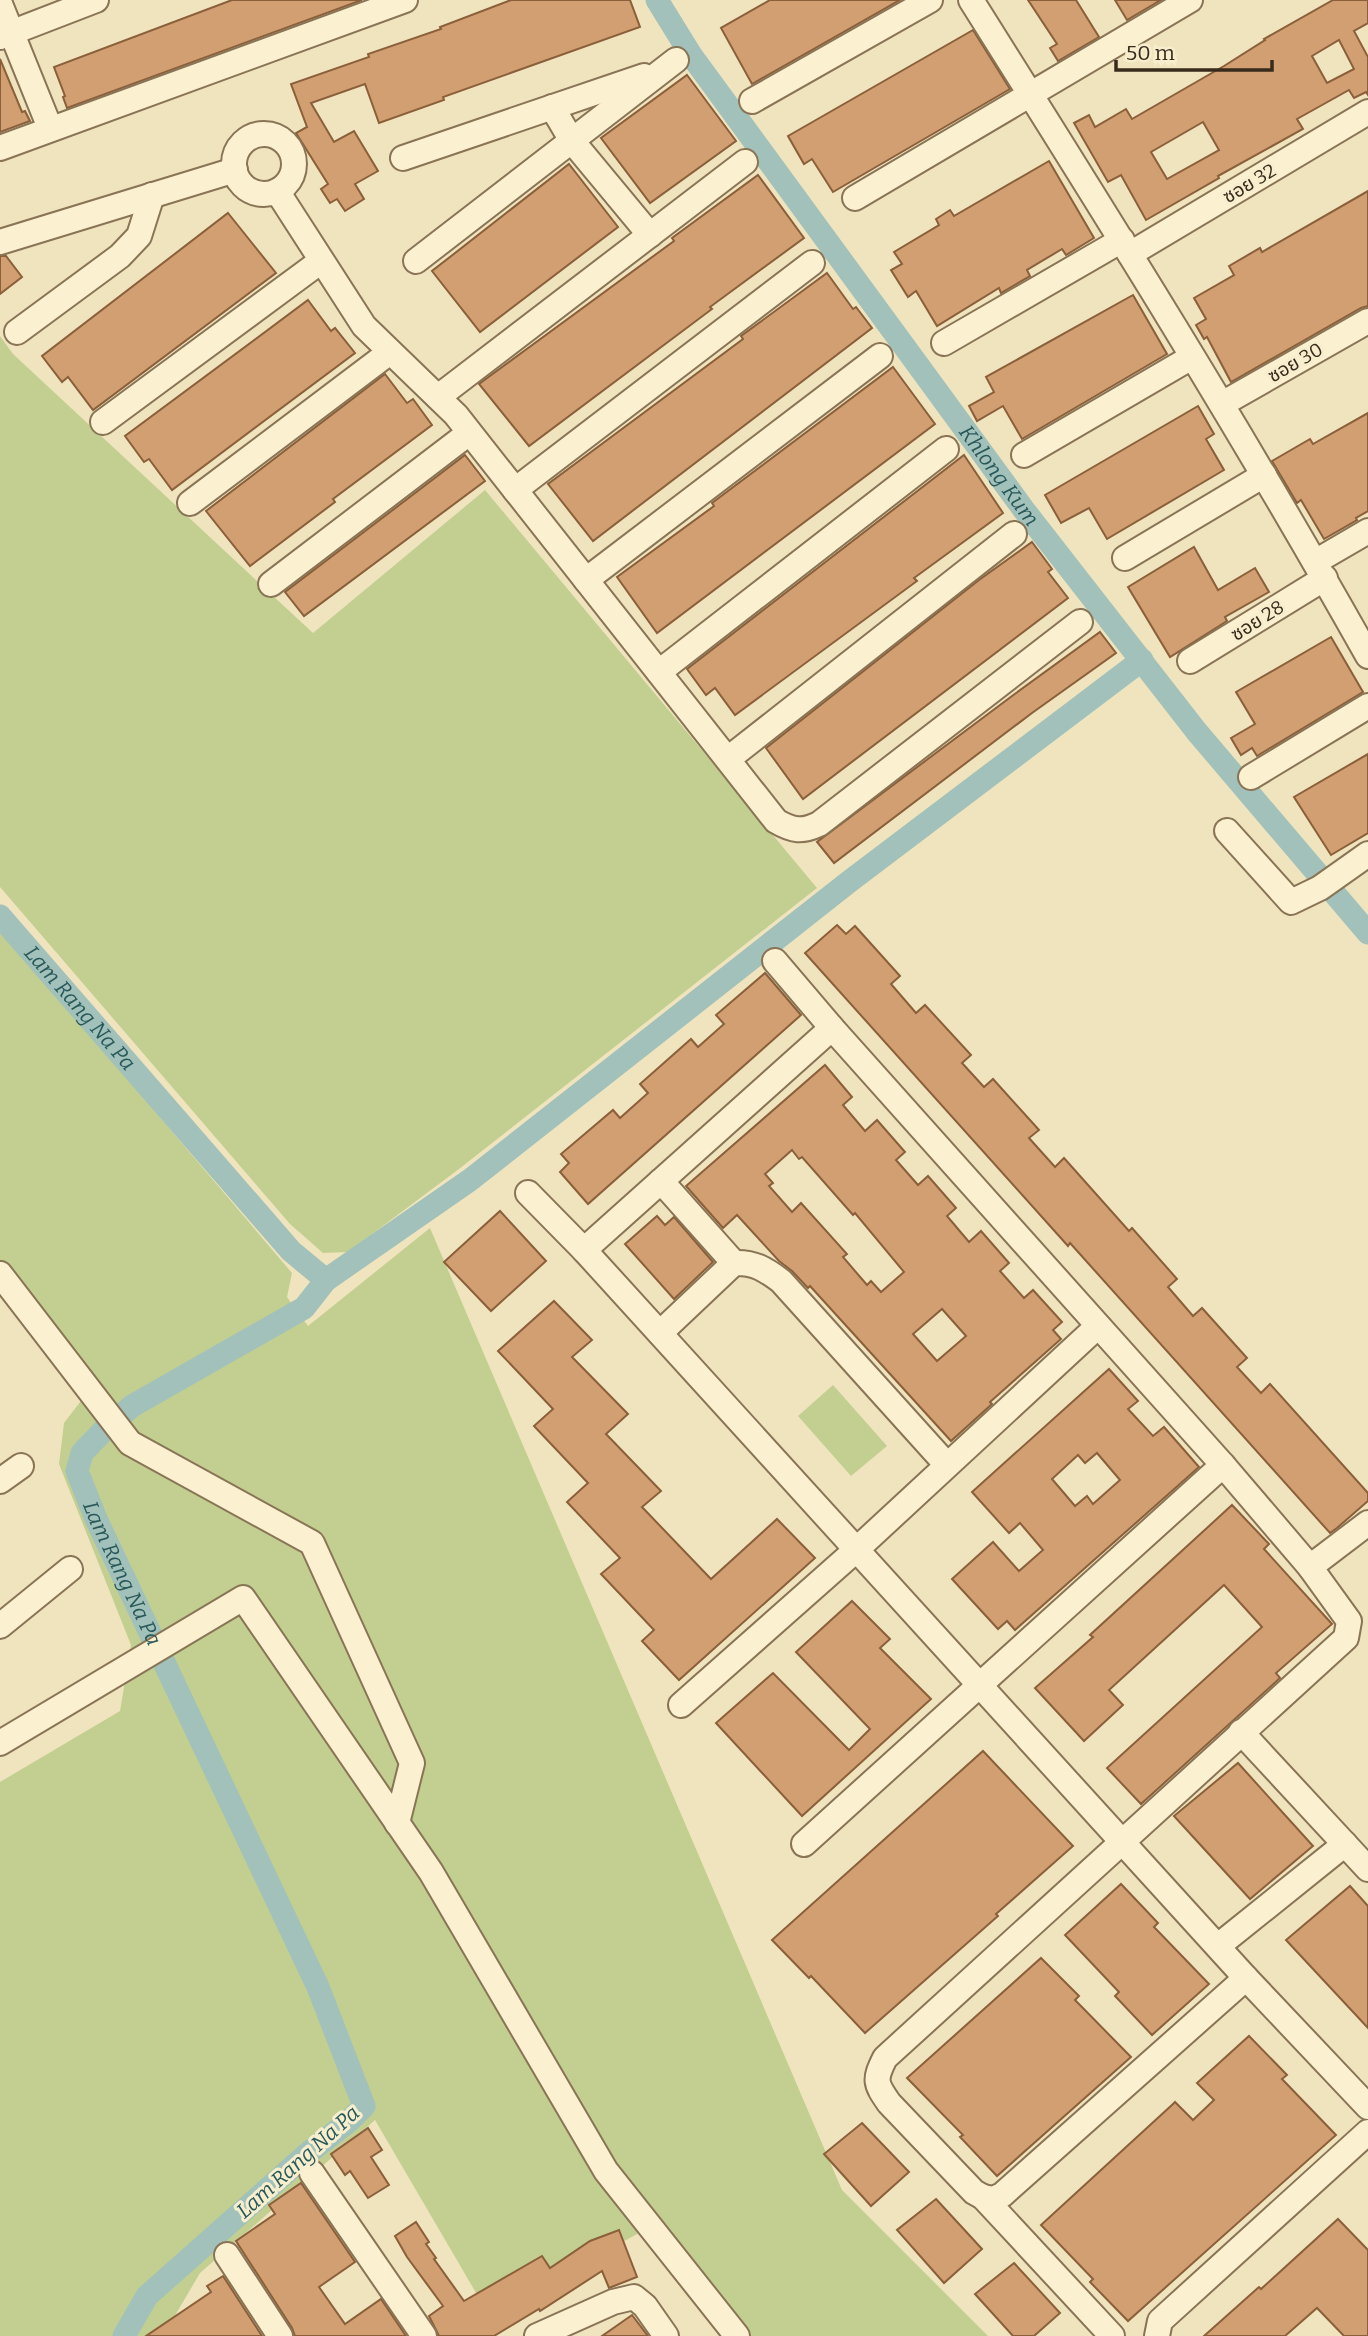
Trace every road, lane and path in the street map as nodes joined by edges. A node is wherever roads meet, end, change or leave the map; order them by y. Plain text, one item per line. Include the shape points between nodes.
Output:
1 (96, 0) edge
2 (405, 0) edge
3 (930, 0) edge
4 (971, 0) edge
5 (1190, 0) edge
6 (0, 4) edge
7 (6, 35) edge
8 (1031, 95) junction
9 (752, 101) dead end
10 (552, 107) junction
11 (1368, 111) edge
12 (50, 128) junction
13 (572, 141) junction
14 (0, 148) edge
15 (403, 158) dead end
16 (745, 162) dead end
17 (235, 170) junction
18 (277, 191) junction
19 (152, 195) junction
20 (855, 198) dead end
21 (650, 235) junction
22 (0, 242) edge
23 (1126, 247) junction
24 (321, 261) junction
25 (416, 261) dead end
26 (813, 263) dead end
27 (1368, 321) edge
28 (18, 332) dead end
29 (944, 343) dead end
30 (390, 352) junction
31 (880, 356) dead end
32 (1192, 357) junction
33 (438, 397) junction
34 (1222, 404) junction
35 (103, 422) dead end
36 (469, 433) junction
37 (946, 450) dead end
38 (1024, 455) dead end
39 (1264, 475) junction
40 (515, 491) junction
41 (190, 503) dead end
42 (1368, 531) edge
43 (1014, 534) dead end
44 (1125, 558) dead end
45 (1320, 570) junction
46 (586, 580) junction
47 (271, 584) dead end
48 (1080, 622) dead end
49 (1368, 656) edge
50 (1190, 661) dead end
51 (659, 672) junction
52 (1368, 706) edge
53 (728, 759) junction
54 (1251, 777) dead end
55 (1227, 831) dead end
56 (1368, 854) edge
57 (775, 961) dead end
58 (832, 1028) junction
59 (661, 1181) junction
60 (528, 1193) dead end
61 (584, 1250) junction
62 (734, 1263) junction
63 (0, 1274) edge
64 (1098, 1326) junction
65 (660, 1333) junction
66 (947, 1465) junction
67 (1223, 1465) junction
68 (21, 1466) dead end
69 (0, 1481) edge
70 (1368, 1523) edge
71 (856, 1550) junction
72 (1310, 1567) junction
73 (70, 1569) dead end
74 (0, 1626) edge
75 (980, 1686) junction
76 (681, 1705) dead end
77 (1241, 1732) junction
78 (0, 1743) edge
79 (397, 1824) junction
80 (1122, 1840) junction
81 (804, 1844) dead end
82 (1345, 1844) junction
83 (1368, 1869) edge
84 (1217, 1946) junction
85 (1246, 1978) junction
86 (1368, 2106) edge
87 (1368, 2132) edge
88 (313, 2173) dead end
89 (984, 2197) junction
90 (227, 2255) dead end
91 (569, 2329) edge
92 (280, 2336) edge
93 (424, 2336) edge
94 (537, 2336) edge
95 (666, 2336) edge
96 (737, 2336) edge
97 (1112, 2336) edge
98 (1157, 2336) edge

1 - 7 street
2 - 12 street
3 - 9 street
4 - 8 street
5 - 8 street
6 - 7 street
7 - 12 street
8 - 20 street
8 - 23 street
10 - 13 street
10 - 13 street via 670,65
10 - 15 street
11 - 23 street, ซอย 32
12 - 14 street
13 - 21 street
13 - 25 street
16 - 21 street
17 - 18 street via 248,190
17 - 18 street via 235,155 247,139 276,137 285,142 294,159 291,178
17 - 19 street
18 - 24 street
19 - 22 street
19 - 28 street via 139,236 120,256
21 - 33 street
23 - 29 street, ซอย 32
23 - 32 street
24 - 30 street via 364,326
24 - 35 street
26 - 40 street
27 - 34 street, ซอย 30
30 - 33 street
30 - 41 street
31 - 46 street
32 - 34 street
32 - 38 street
33 - 36 street
34 - 39 street
36 - 40 street
36 - 47 street
37 - 51 street
39 - 44 street
39 - 45 street
40 - 46 street
42 - 45 street, ซอย 28
43 - 53 street
45 - 49 street
45 - 50 street, ซอย 28
46 - 51 street
48 - 53 street via 820,824 806,830 792,830 776,821
51 - 53 street
52 - 54 street
55 - 56 street via 1292,902
57 - 58 street
58 - 59 street
58 - 64 street
59 - 61 street
59 - 62 street
60 - 61 street
61 - 65 street
62 - 65 street
62 - 66 street via 749,1262 781,1281
63 - 79 street via 130,1443 312,1542 412,1763
64 - 66 street
64 - 67 street
65 - 71 street
66 - 71 street
67 - 72 street
67 - 75 street
68 - 69 street
70 - 72 street
71 - 75 street
71 - 76 street
72 - 77 street via 1349,1621 1346,1637
73 - 74 street
75 - 80 street
75 - 81 street
77 - 80 street
77 - 82 street
78 - 79 street via 243,1598
79 - 96 street via 430,1872 606,2171
80 - 84 street
80 - 89 street via 885,2058 877,2075 889,2103
82 - 83 street
82 - 84 street
84 - 85 street
85 - 86 street
85 - 89 street via 1002,2195
87 - 98 street via 1160,2321
88 - 93 street
89 - 97 street
90 - 92 street
91 - 94 street
91 - 95 street via 613,2302 634,2297

